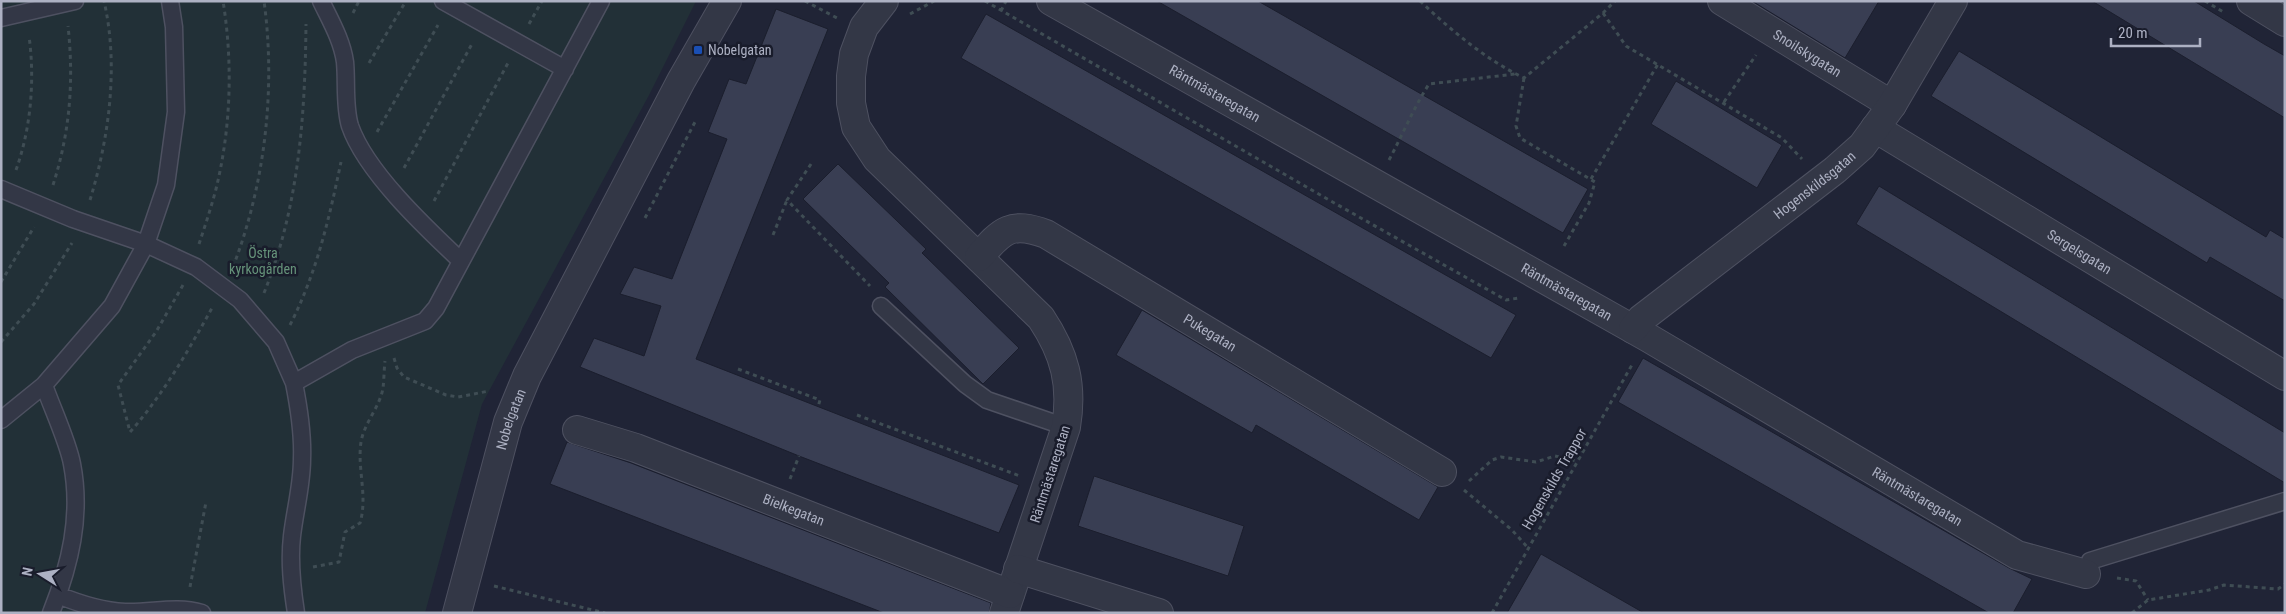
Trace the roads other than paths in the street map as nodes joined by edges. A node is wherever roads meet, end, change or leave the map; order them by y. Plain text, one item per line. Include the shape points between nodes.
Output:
1 (170, 1) edge
2 (321, 1) edge
3 (601, 1) edge
4 (727, 1) edge
5 (884, 1) edge
6 (1051, 1) edge
7 (1722, 1) edge
8 (1953, 1) edge
9 (2251, 1) edge
10 (69, 3) edge
11 (446, 3) edge
12 (1, 18) edge
13 (2285, 22) edge
14 (565, 69) junction
15 (1892, 105) junction
16 (1875, 128) junction
17 (4, 190) edge
18 (146, 244) junction
19 (980, 257) junction
20 (461, 261) junction
21 (881, 306) road end
22 (1633, 329) junction
23 (2285, 376) edge
24 (294, 383) junction
25 (44, 385) junction
26 (1, 420) edge
27 (1066, 427) junction
28 (577, 430) dead end
29 (1442, 472) dead end
30 (2285, 501) edge
31 (2086, 574) joint
32 (1010, 592) edge
33 (58, 595) junction
34 (51, 613) edge
35 (202, 613) edge
36 (296, 613) edge
37 (457, 613) edge
38 (1159, 613) edge

1 - 18 lane via 174,27 176,112 166,185
2 - 20 lane via 344,60 348,114 353,132 394,193
3 - 14 lane
4 - 37 street, Nobelgatan via 681,81 527,376 508,422
5 - 19 street, Räntmästaregatan via 864,27 854,54 850,103 856,127 877,159
6 - 22 street, Räntmästaregatan
7 - 15 street, Snoilskygatan
8 - 15 street, Hogenskildsgatan
9 - 13 street
10 - 12 lane
11 - 14 lane
14 - 20 lane
15 - 16 street, Hogenskildsgatan
16 - 22 street, Hogenskildsgatan via 1862,146 1835,170 1641,319
16 - 23 street, Sergelsgatan
17 - 18 lane
18 - 24 lane via 192,265 240,300 278,348
18 - 25 lane via 112,306
19 - 27 street, Räntmästaregatan via 1041,318 1054,338 1068,378
19 - 29 street, Pukegatan via 995,238 1008,231 1028,227 1046,234
20 - 24 lane via 436,308 425,321 352,350
21 - 27 lane via 965,384 987,400
22 - 31 street, Räntmästaregatan via 2017,555
24 - 36 lane via 302,458 292,536 291,571
25 - 26 lane
25 - 33 lane via 72,463 77,507 70,556
27 - 32 street, Räntmästaregatan
28 - 32 street, Bielkegatan via 636,448
30 - 31 lane via 2090,562
32 - 38 street, Bielkegatan
33 - 34 lane
33 - 35 lane via 84,606 125,612 186,608

